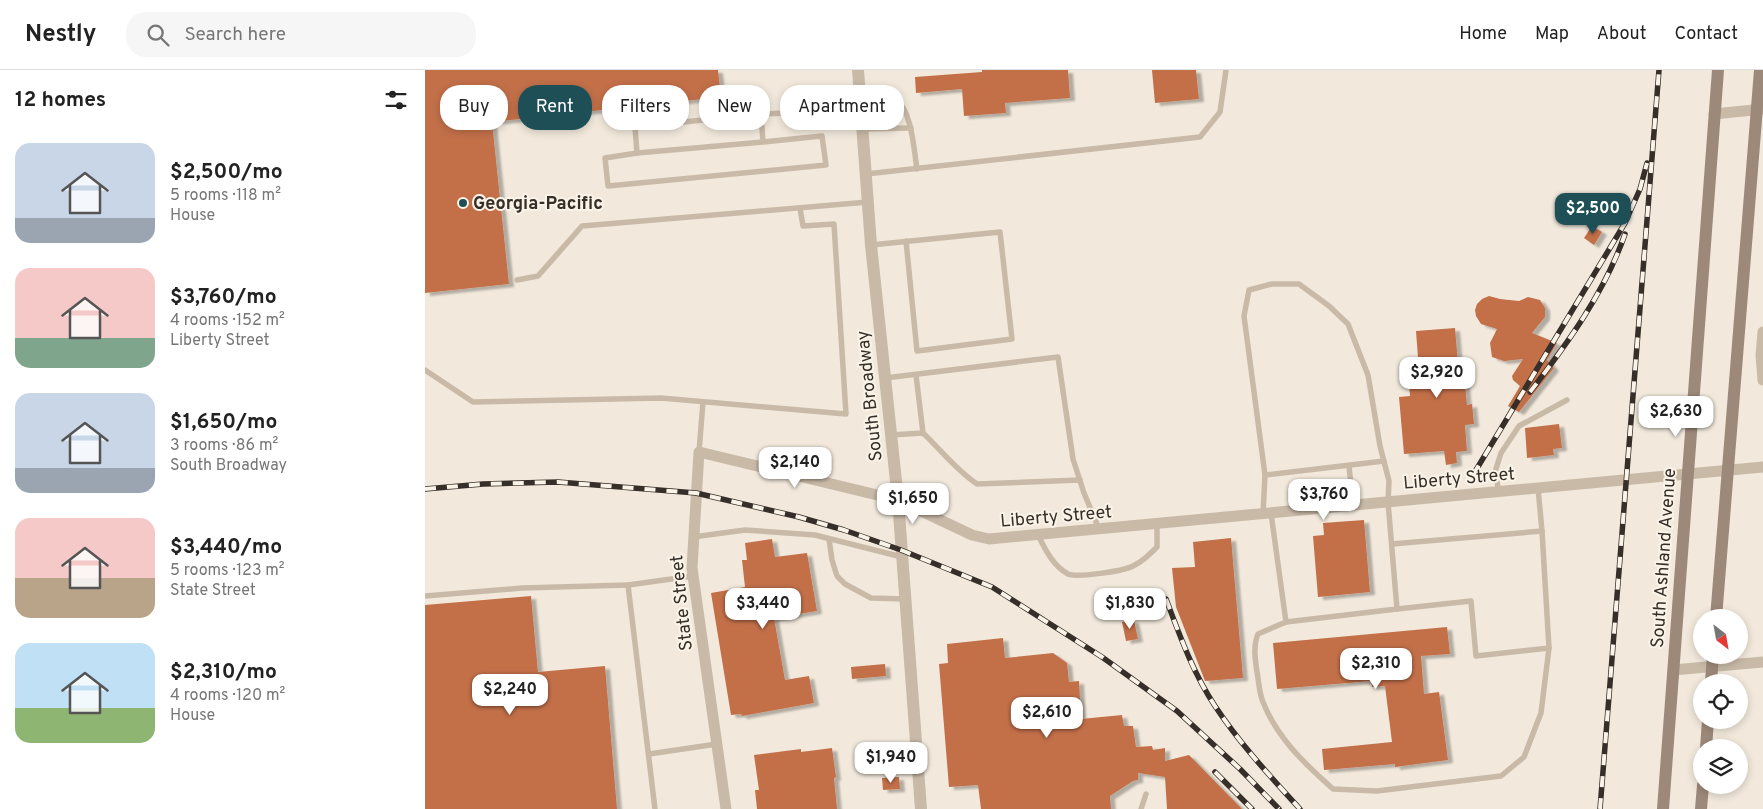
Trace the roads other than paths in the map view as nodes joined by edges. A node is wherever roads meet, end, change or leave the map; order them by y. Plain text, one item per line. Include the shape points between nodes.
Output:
1 (858, 70) edge
2 (1226, 70) edge
3 (1718, 70) edge
4 (1760, 70) edge
5 (859, 85) edge
6 (904, 109) edge
7 (1760, 110) edge
8 (1714, 114) junction
9 (699, 120) edge
10 (904, 128) edge
11 (911, 128) junction
12 (762, 130) edge
13 (863, 130) edge
14 (763, 142) junction
15 (637, 153) junction
16 (917, 169) junction
17 (866, 174) junction
18 (868, 202) junction
19 (800, 208) junction
20 (906, 241) junction
21 (871, 244) junction
22 (517, 280) dead end
23 (1763, 332) edge
24 (1762, 360) edge
25 (425, 370) edge
26 (916, 375) junction
27 (885, 378) junction
28 (1763, 380) edge
29 (1567, 400) dead end
30 (703, 402) junction
31 (923, 433) junction
32 (891, 435) junction
33 (699, 452) junction
34 (1384, 461) junction
35 (1349, 466) junction
36 (1763, 467) edge
37 (1728, 470) junction
38 (1687, 474) junction
39 (1265, 475) junction
40 (1080, 480) junction
41 (1538, 488) junction
42 (1499, 492) junction
43 (898, 500) junction
44 (1388, 502) junction
45 (1353, 505) junction
46 (1267, 513) junction
47 (1157, 524) junction
48 (1099, 529) junction
49 (1542, 530) junction
50 (1038, 535) junction
51 (693, 537) junction
52 (829, 539) junction
53 (1391, 544) junction
54 (902, 557) junction
55 (693, 576) junction
56 (628, 585) junction
57 (425, 596) edge
58 (905, 599) junction
59 (1397, 609) junction
60 (1717, 609) edge
61 (1286, 622) junction
62 (1549, 648) junction
63 (1748, 662) edge
64 (1763, 662) edge
65 (1700, 664) edge
66 (1673, 670) junction
67 (717, 744) junction
68 (649, 754) junction
69 (1146, 794) dead end
70 (1702, 794) edge
71 (655, 809) edge
72 (725, 809) edge
73 (921, 809) edge
74 (1141, 809) edge
75 (1663, 809) edge
76 (1701, 809) edge

1 - 5 street, South Broadway
2 - 16 lane via 1220,112 1200,137
3 - 8 main road, South Ashland Avenue
4 - 7 main road
6 - 11 lane
7 - 8 street
7 - 37 main road
8 - 38 main road, South Ashland Avenue
9 - 15 lane via 635,127
10 - 11 lane
11 - 16 lane
12 - 14 lane
13 - 17 street, South Broadway
14 - 15 lane
14 - 15 lane via 822,136 826,165 608,186 605,158
16 - 17 lane
17 - 18 street, South Broadway
18 - 19 lane
18 - 21 street, South Broadway
19 - 22 lane via 582,226 538,276
19 - 30 lane via 803,226 834,224 846,414
20 - 20 lane via 1000,232 1012,339 917,350
20 - 21 lane
21 - 27 street, South Broadway
23 - 24 street
24 - 28 street
25 - 30 lane via 473,402 661,398
26 - 27 lane
26 - 31 lane
26 - 40 lane via 1058,358 1073,460
27 - 32 street, South Broadway
29 - 42 lane via 1519,426 1501,453 1495,472
30 - 33 lane
31 - 32 lane
31 - 40 lane via 963,475 977,484
32 - 43 street, South Broadway
33 - 43 street, Liberty Street
33 - 51 street, State Street
34 - 35 lane
34 - 39 lane via 1368,375 1349,324 1299,284 1272,284 1249,290 1244,316
34 - 44 lane via 1389,481
35 - 39 lane
35 - 45 lane
36 - 37 street, Liberty Street
37 - 38 street, Liberty Street
37 - 60 main road
38 - 41 street, Liberty Street
38 - 66 main road, South Ashland Avenue
39 - 46 lane
40 - 48 lane
41 - 42 street, Liberty Street
41 - 49 lane
42 - 44 street, Liberty Street
43 - 50 street, Liberty Street via 989,540
43 - 54 street, South Broadway
44 - 45 street, Liberty Street
44 - 53 lane
45 - 46 street, Liberty Street
46 - 47 street, Liberty Street
46 - 61 lane
47 - 48 street, Liberty Street
47 - 50 lane via 1157,547 1145,560 1130,568 1080,576 1069,574 1055,564
48 - 50 street, Liberty Street
49 - 53 lane
49 - 62 lane
51 - 52 lane via 745,530
51 - 55 street, State Street
52 - 54 lane
52 - 58 lane via 837,576 845,584 871,598
53 - 59 lane
54 - 58 street, South Broadway
55 - 56 lane
55 - 67 street, State Street
56 - 57 lane via 522,588
56 - 68 lane
58 - 73 street, South Broadway
59 - 61 lane
59 - 62 lane via 1471,601 1476,656
61 - 62 lane via 1258,634 1254,642 1263,701 1277,730 1333,789 1377,791 1501,776 1524,757 1541,713
63 - 64 street
65 - 66 street
66 - 75 main road, South Ashland Avenue
67 - 68 lane
67 - 72 street, State Street
68 - 71 lane
69 - 74 lane
70 - 76 main road

